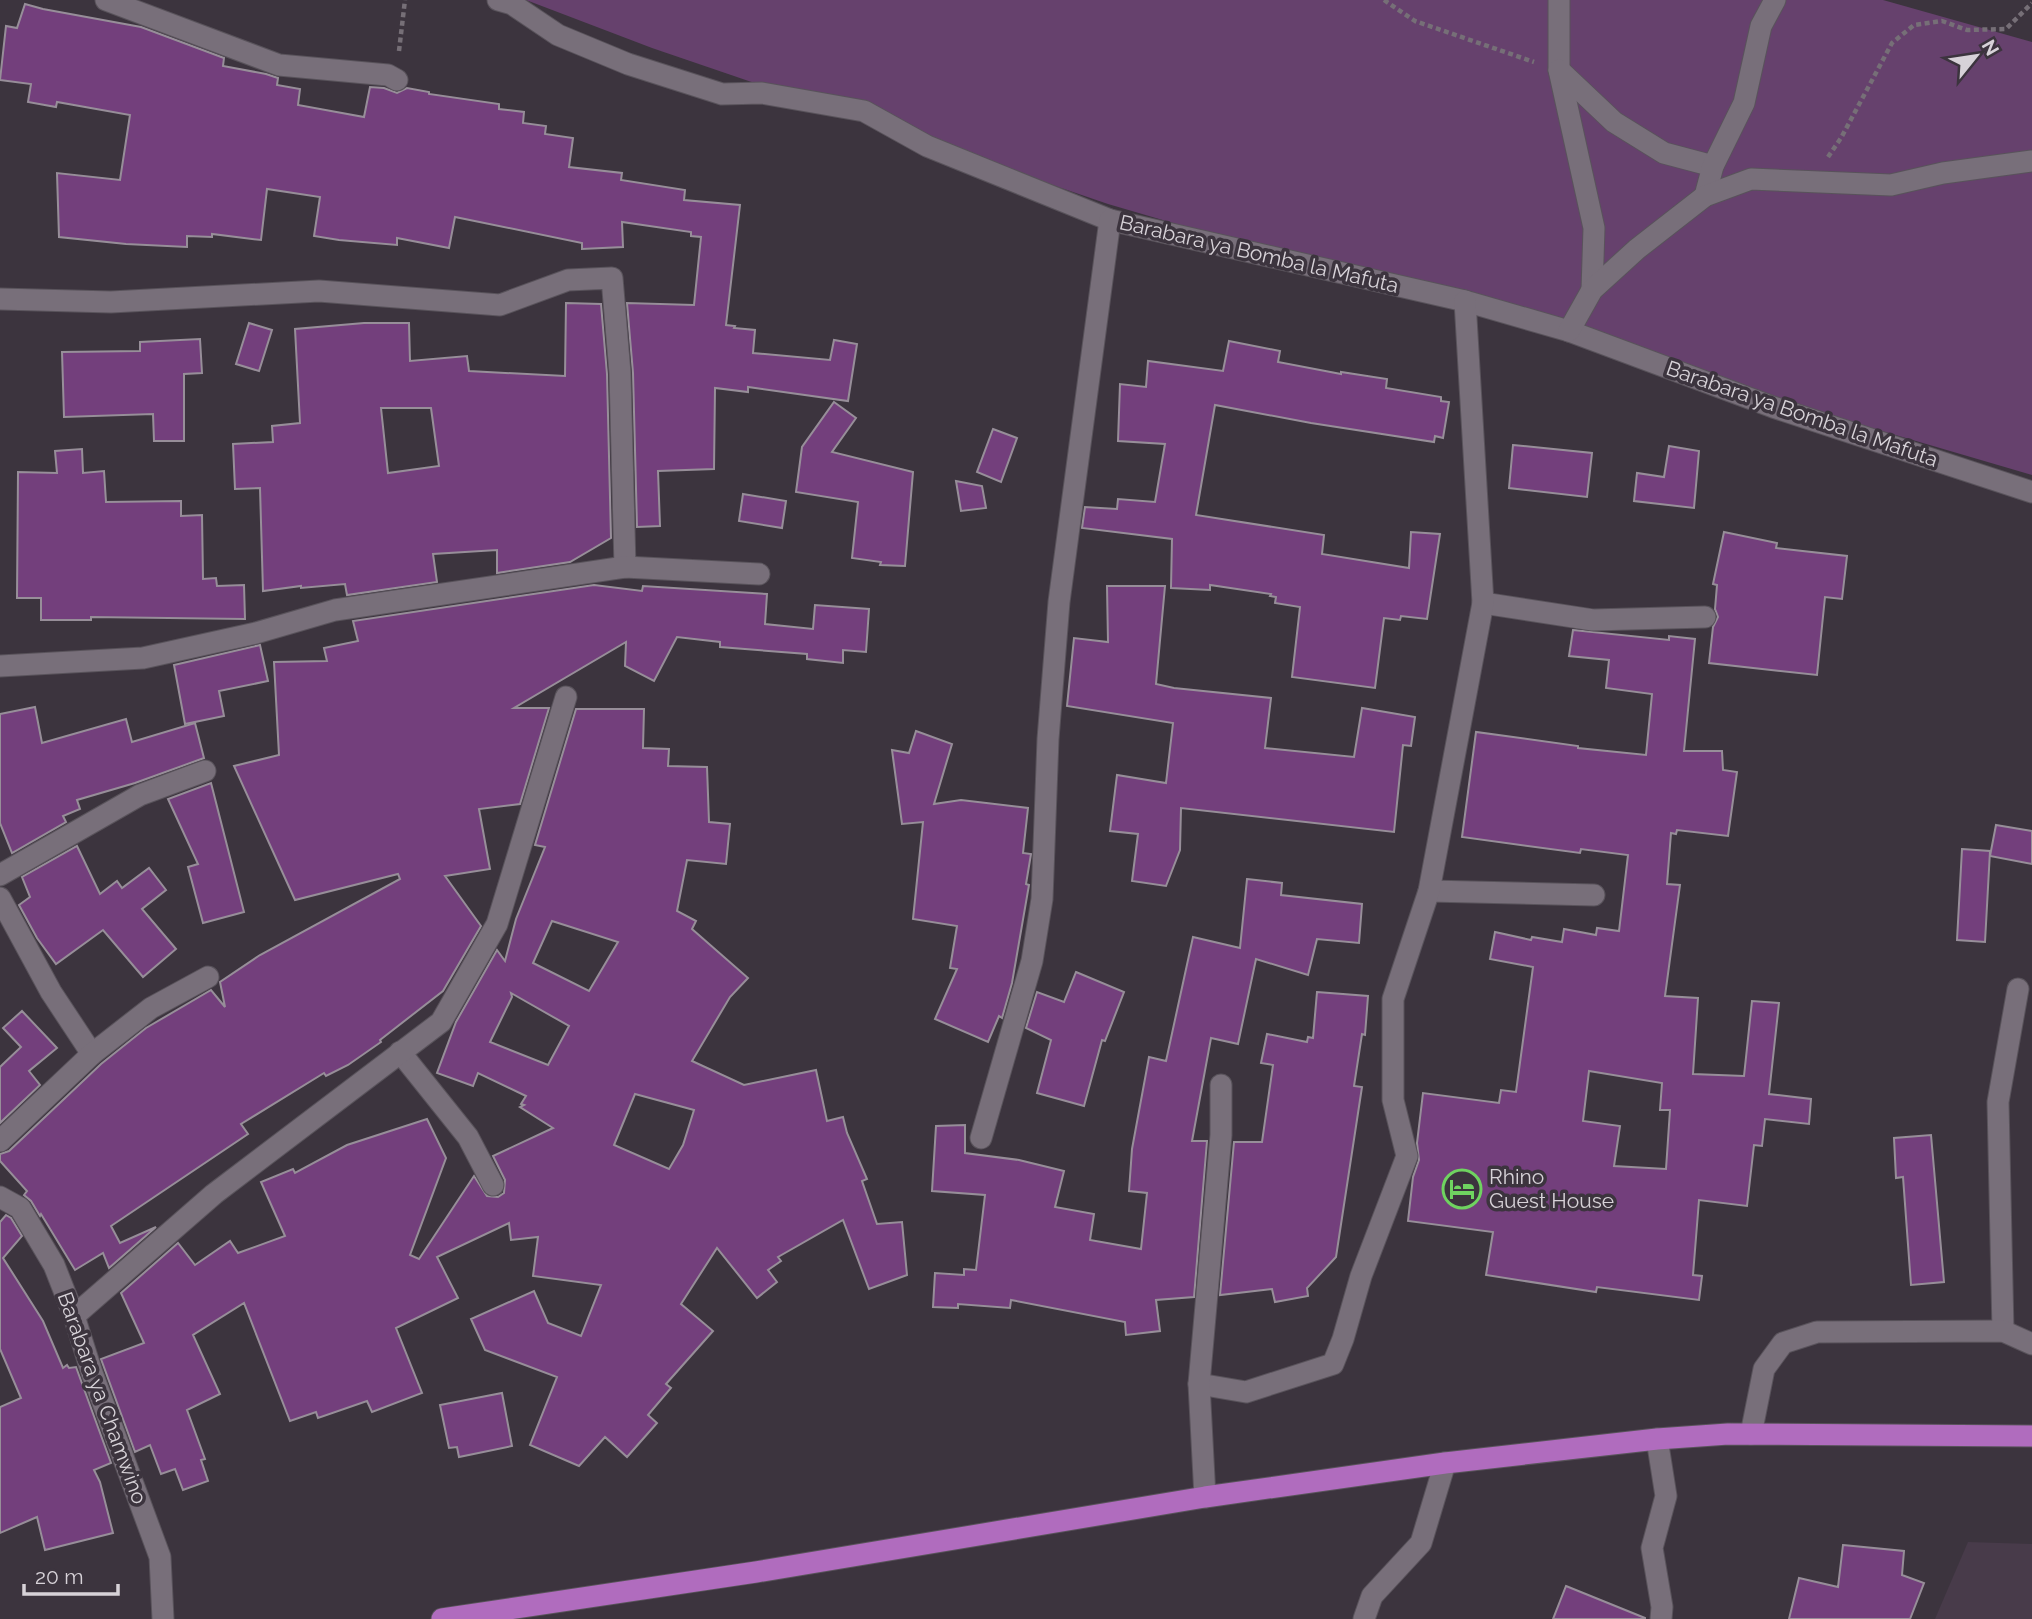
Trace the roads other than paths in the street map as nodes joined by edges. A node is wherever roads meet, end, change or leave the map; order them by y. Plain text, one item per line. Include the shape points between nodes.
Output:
1 (106, 0) edge
2 (1559, 0) edge
3 (1775, 0) edge
4 (507, 1) edge
5 (1559, 70) junction
6 (397, 80) road end
7 (2032, 161) edge
8 (1713, 166) junction
9 (1705, 196) junction
10 (1110, 220) junction
11 (1592, 290) junction
12 (0, 299) edge
13 (1465, 301) junction
14 (1569, 331) junction
15 (2032, 492) edge
16 (625, 567) junction
17 (759, 574) dead end
18 (1483, 603) junction
19 (1705, 617) dead end
20 (0, 666) edge
21 (566, 697) dead end
22 (205, 771) dead end
23 (0, 875) edge
24 (1429, 891) junction
25 (1594, 894) dead end
26 (0, 898) edge
27 (208, 977) dead end
28 (2018, 989) dead end
29 (400, 1052) junction
30 (92, 1054) junction
31 (1221, 1085) dead end
32 (981, 1138) dead end
33 (0, 1141) edge
34 (493, 1185) dead end
35 (0, 1197) edge
36 (75, 1316) junction
37 (2003, 1331) junction
38 (2032, 1344) edge
39 (1199, 1384) junction
40 (1751, 1434) junction
41 (2032, 1436) edge
42 (1657, 1439) junction
43 (1445, 1463) junction
44 (1205, 1497) junction
45 (163, 1619) edge
46 (442, 1619) edge
47 (1364, 1619) edge
48 (1661, 1619) edge

1 - 6 street via 279,65 388,75
2 - 5 street
3 - 8 street via 1761,26 1744,103
4 - 10 street, Barabara ya Bomba la Mafuta via 558,35 628,64 722,94 762,93 864,111 928,146
5 - 8 street via 1614,122 1654,147
5 - 11 street via 1594,228
7 - 9 street via 1891,185 1751,179
8 - 9 street
9 - 11 street
10 - 13 street, Barabara ya Bomba la Mafuta
10 - 32 street via 1059,602 1042,899 1032,961
11 - 14 street
12 - 16 street via 111,302 319,291 500,305 568,280 612,278 620,373
13 - 14 street, Barabara ya Bomba la Mafuta
13 - 18 street
14 - 15 street, Barabara ya Bomba la Mafuta via 1773,407
16 - 17 street
16 - 20 street via 335,610 143,658
18 - 19 street via 1593,620
18 - 24 street
21 - 29 street via 497,924 441,1022
22 - 23 street via 140,795
24 - 25 street
24 - 39 street via 1393,999 1393,1100 1407,1156 1333,1364 1246,1392
26 - 30 street via 51,992
27 - 30 street via 151,1007
28 - 37 street via 1998,1102
29 - 34 street via 468,1137
29 - 36 street via 214,1194
30 - 33 street
31 - 39 street via 1221,1135
35 - 36 street, Barabara ya Chamwino via 19,1208 54,1265
36 - 45 street, Barabara ya Chamwino via 160,1557
37 - 38 street
37 - 40 street via 1817,1332 1783,1343 1764,1369
39 - 44 street
40 - 41 highway
40 - 42 highway
42 - 43 highway
42 - 48 street via 1666,1496 1652,1548
43 - 44 highway
43 - 47 street via 1421,1543 1372,1596
44 - 46 highway

